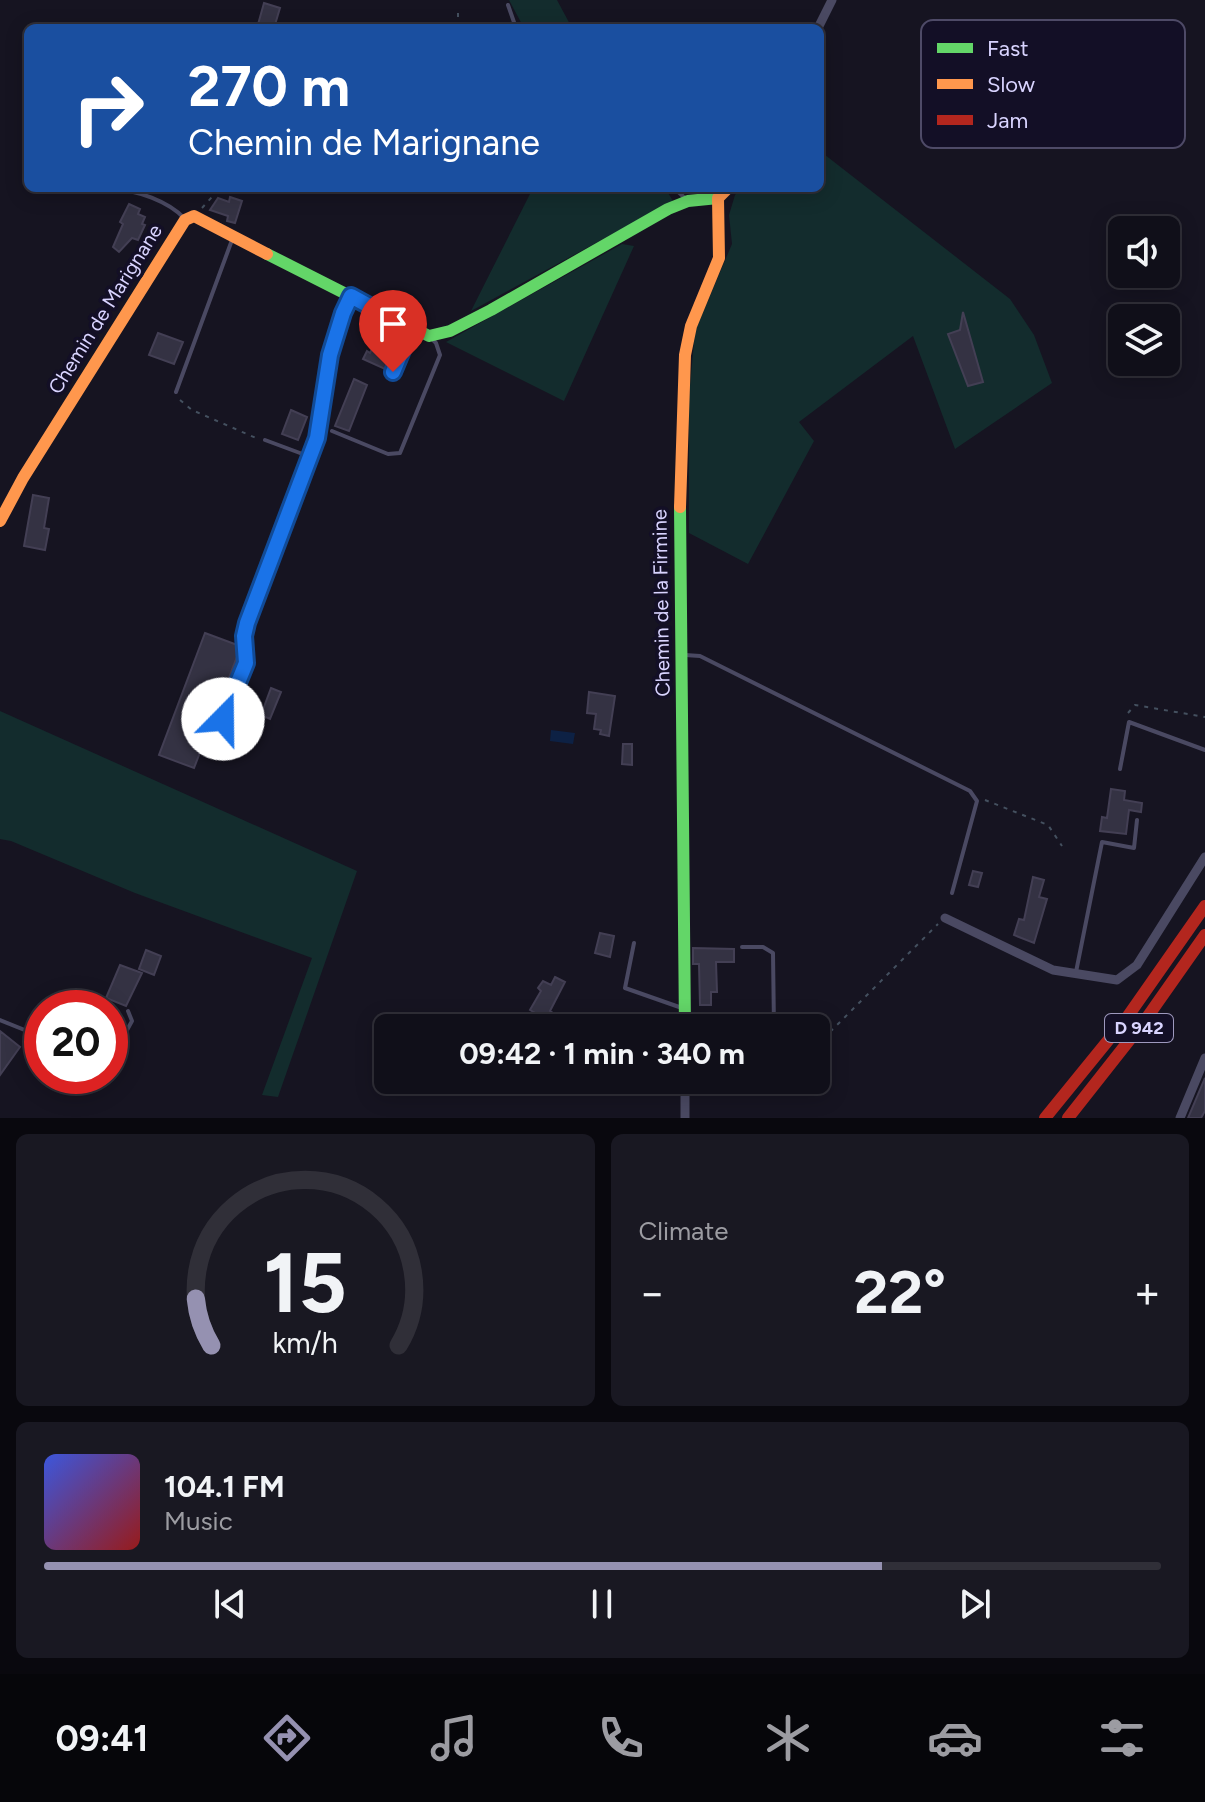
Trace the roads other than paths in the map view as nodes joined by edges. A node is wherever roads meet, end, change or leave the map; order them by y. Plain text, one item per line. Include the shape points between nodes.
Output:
1 (832, 0) edge
2 (508, 5) dead end
3 (515, 24) edge
4 (820, 24) edge
5 (135, 192) edge
6 (678, 192) edge
7 (724, 192) edge
8 (718, 198) junction
9 (688, 201) junction
10 (190, 218) junction
11 (233, 237) junction
12 (351, 296) junction
13 (411, 329) junction
14 (429, 336) junction
15 (393, 372) dead end
16 (176, 392) road end
17 (332, 431) dead end
18 (265, 440) road end
19 (308, 456) junction
20 (0, 521) edge
21 (682, 655) junction
22 (223, 719) dead end
23 (1205, 750) edge
24 (1120, 769) dead end
25 (1137, 820) dead end
26 (1205, 857) edge
27 (952, 893) dead end
28 (1205, 906) edge
29 (945, 918) road end
30 (1205, 935) edge
31 (634, 943) dead end
32 (742, 947) dead end
33 (1076, 975) junction
34 (685, 1008) junction
35 (128, 1011) dead end
36 (685, 1014) edge
37 (774, 1014) edge
38 (0, 1020) edge
39 (128, 1028) edge
40 (24, 1030) edge
41 (1204, 1064) edge
42 (685, 1094) edge
43 (685, 1118) edge
44 (1045, 1118) edge
45 (1068, 1118) edge
46 (1180, 1118) edge

1 - 4 street
2 - 3 lane
5 - 10 lane
6 - 9 lane
7 - 8 main road
8 - 9 main road
8 - 21 main road, Chemin de la Firmine via 719,258 685,355 679,534
9 - 14 main road via 491,310
10 - 11 main road
10 - 20 main road, Chemin de Marignane
11 - 12 main road
11 - 16 lane
12 - 13 main road
12 - 19 lane via 330,355 317,438
13 - 14 main road
13 - 15 lane
14 - 17 lane via 440,355 400,453 388,454
18 - 19 lane
19 - 22 lane via 247,623 246,663
21 - 27 lane via 700,656 970,791 977,801
21 - 34 main road, Chemin de la Firmine
23 - 24 lane via 1129,722
25 - 33 lane via 1134,848 1102,842
26 - 33 street via 1127,975 1117,980
28 - 44 main road, D 942 via 1128,1016
29 - 33 street via 1053,970
30 - 45 main road, D 942
31 - 34 lane via 625,988
32 - 37 lane via 773,953
34 - 36 main road, Chemin de la Firmine
35 - 39 lane
38 - 40 lane
41 - 46 street
42 - 43 street

